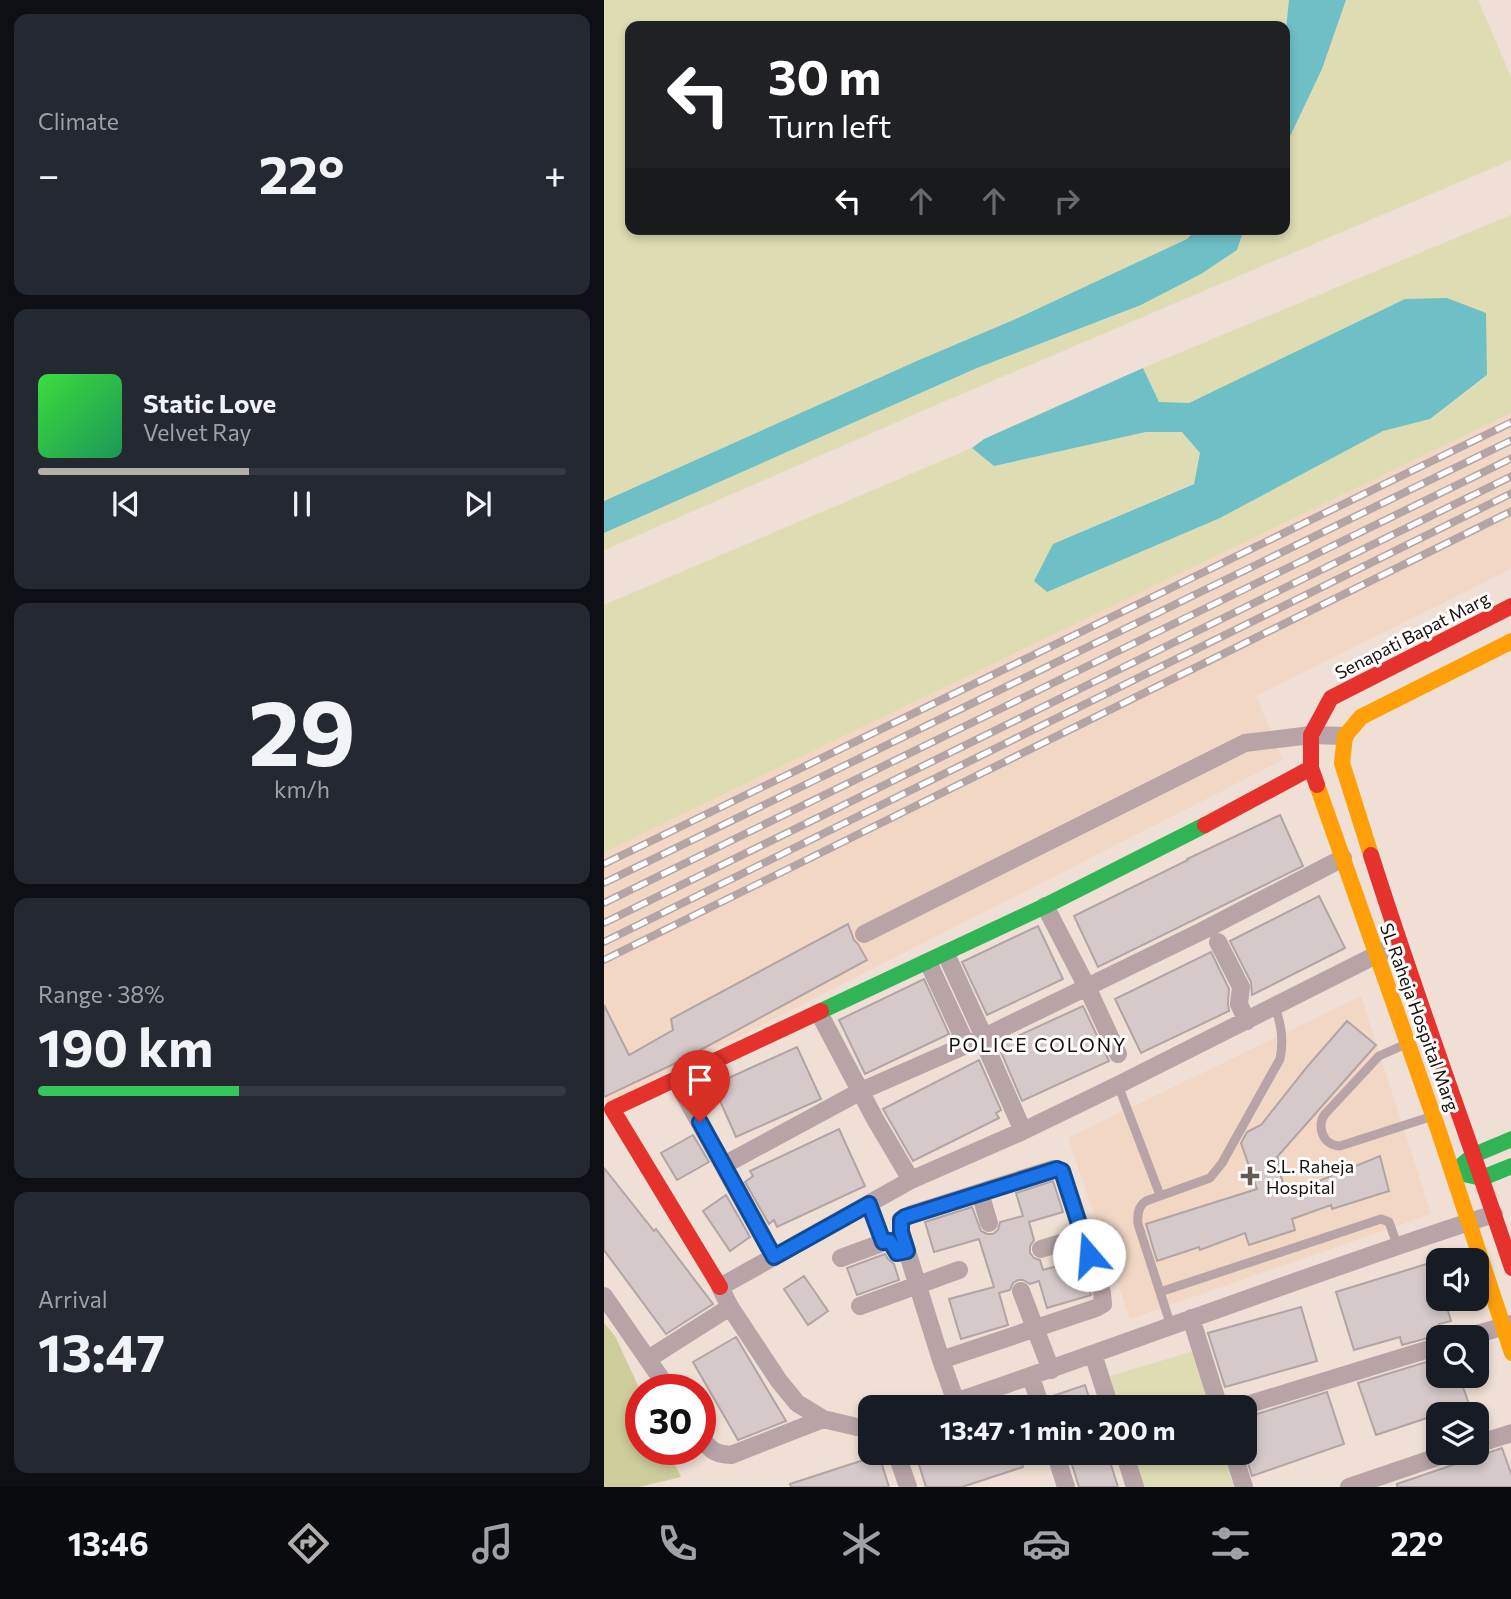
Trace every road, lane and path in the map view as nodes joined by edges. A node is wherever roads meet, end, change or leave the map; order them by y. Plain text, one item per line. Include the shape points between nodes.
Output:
1 (1511, 606) edge
2 (1511, 641) edge
3 (1331, 698) joint
4 (1311, 735) junction
5 (1345, 736) junction
6 (1310, 768) junction
7 (1343, 858) junction
8 (1045, 906) junction
9 (864, 934) dead end
10 (1218, 942) dead end
11 (1399, 944) junction
12 (946, 954) junction
13 (1376, 954) junction
14 (928, 962) junction
15 (1087, 987) junction
16 (1275, 1006) junction
17 (819, 1013) junction
18 (1247, 1021) junction
19 (978, 1039) junction
20 (1408, 1043) junction
21 (1118, 1054) dead end
22 (676, 1080) junction
23 (1118, 1086) junction
24 (861, 1091) junction
25 (608, 1112) edge
26 (1435, 1115) junction
27 (1023, 1131) junction
28 (1511, 1139) edge
29 (1474, 1154) junction
30 (724, 1165) junction
31 (1511, 1166) edge
32 (1453, 1172) junction
33 (1482, 1178) junction
34 (910, 1180) junction
35 (980, 1193) junction
36 (1160, 1195) junction
37 (869, 1204) junction
38 (1494, 1214) junction
39 (1470, 1222) junction
40 (989, 1223) dead end
41 (1083, 1236) junction
42 (883, 1242) junction
43 (1398, 1247) junction
44 (1041, 1249) dead end
45 (907, 1251) junction
46 (774, 1257) junction
47 (841, 1258) dead end
48 (1511, 1268) edge
49 (959, 1270) dead end
50 (918, 1284) junction
51 (720, 1287) junction
52 (1021, 1291) dead end
53 (1160, 1293) junction
54 (604, 1296) edge
55 (860, 1306) dead end
56 (730, 1307) junction
57 (1191, 1318) junction
58 (1507, 1325) edge
59 (1171, 1326) junction
60 (1035, 1328) junction
61 (1489, 1330) edge
62 (1426, 1350) edge
63 (1511, 1353) edge
64 (1093, 1354) junction
65 (648, 1359) junction
66 (941, 1360) junction
67 (1051, 1370) junction
68 (658, 1374) edge
69 (1031, 1377) junction
70 (947, 1395) edge
71 (976, 1395) edge
72 (1036, 1395) edge
73 (1106, 1395) edge
74 (1215, 1395) edge
75 (1257, 1402) edge
76 (823, 1419) junction
77 (858, 1427) edge
78 (1511, 1433) edge
79 (1489, 1440) edge
80 (716, 1453) edge
81 (1426, 1461) edge
82 (900, 1465) edge
83 (1058, 1465) edge
84 (1128, 1465) edge
85 (1237, 1465) edge
86 (1064, 1486) edge
87 (908, 1487) edge
88 (1135, 1487) edge
89 (1244, 1487) edge
90 (1349, 1487) edge

1 - 3 main road, Senapati Bapat Marg
2 - 5 main road via 1361,717
3 - 4 main road, SL Raheja Hospital Marg
4 - 5 street
4 - 6 main road, SL Raheja Hospital Marg
4 - 9 street via 1245,743
5 - 11 main road, SL Raheja Hospital Marg via 1342,763
6 - 7 main road, SL Raheja Hospital Marg
6 - 8 main road
7 - 13 main road, SL Raheja Hospital Marg
7 - 15 street
8 - 12 main road
8 - 15 street
10 - 18 street via 1241,987 1239,1004
11 - 13 street
11 - 29 main road, SL Raheja Hospital Marg
12 - 14 main road
12 - 19 street
13 - 16 street
13 - 20 main road, SL Raheja Hospital Marg
14 - 17 main road
14 - 19 street
15 - 19 street
15 - 21 street
16 - 18 street
16 - 36 lane via 1283,1031 1280,1059 1222,1163 1210,1178
17 - 22 main road
17 - 24 street
18 - 23 street
19 - 24 street
19 - 27 street
20 - 26 main road, SL Raheja Hospital Marg
20 - 26 lane via 1379,1056 1325,1114 1321,1128 1327,1143 1340,1146
22 - 25 main road
22 - 30 street
23 - 27 street
23 - 36 lane
24 - 30 street
24 - 34 street
25 - 51 main road
26 - 32 main road, SL Raheja Hospital Marg
27 - 34 street
28 - 29 main road
29 - 32 main road
29 - 33 main road, SL Raheja Hospital Marg
30 - 46 street
31 - 33 main road
32 - 33 main road
32 - 39 main road, SL Raheja Hospital Marg
33 - 38 main road, SL Raheja Hospital Marg
34 - 37 street
35 - 40 street
35 - 41 street via 1060,1170
35 - 45 street via 901,1220
36 - 53 lane via 1142,1204 1137,1216
37 - 42 street
37 - 46 street
38 - 39 street
38 - 48 main road, SL Raheja Hospital Marg
39 - 43 street
39 - 58 main road, SL Raheja Hospital Marg
41 - 44 street
41 - 60 street via 1103,1304
42 - 45 street via 891,1242 897,1253
42 - 47 street
43 - 53 lane via 1389,1222 1382,1219
43 - 57 street
45 - 50 street
46 - 51 street
49 - 50 street
50 - 55 street
50 - 66 street
51 - 56 street
52 - 60 street
53 - 59 lane
54 - 65 street
56 - 65 street
56 - 76 street via 778,1381 797,1403
57 - 59 street
57 - 74 street
58 - 61 street
58 - 63 main road, SL Raheja Hospital Marg
59 - 64 street
60 - 66 street
60 - 67 street
62 - 75 street
64 - 67 street
64 - 73 street
65 - 68 street
66 - 70 street
67 - 69 street
69 - 71 street
69 - 72 street
76 - 77 street
76 - 80 street via 731,1455
78 - 79 street
81 - 90 street
82 - 87 street
83 - 86 street
84 - 88 street
85 - 89 street

